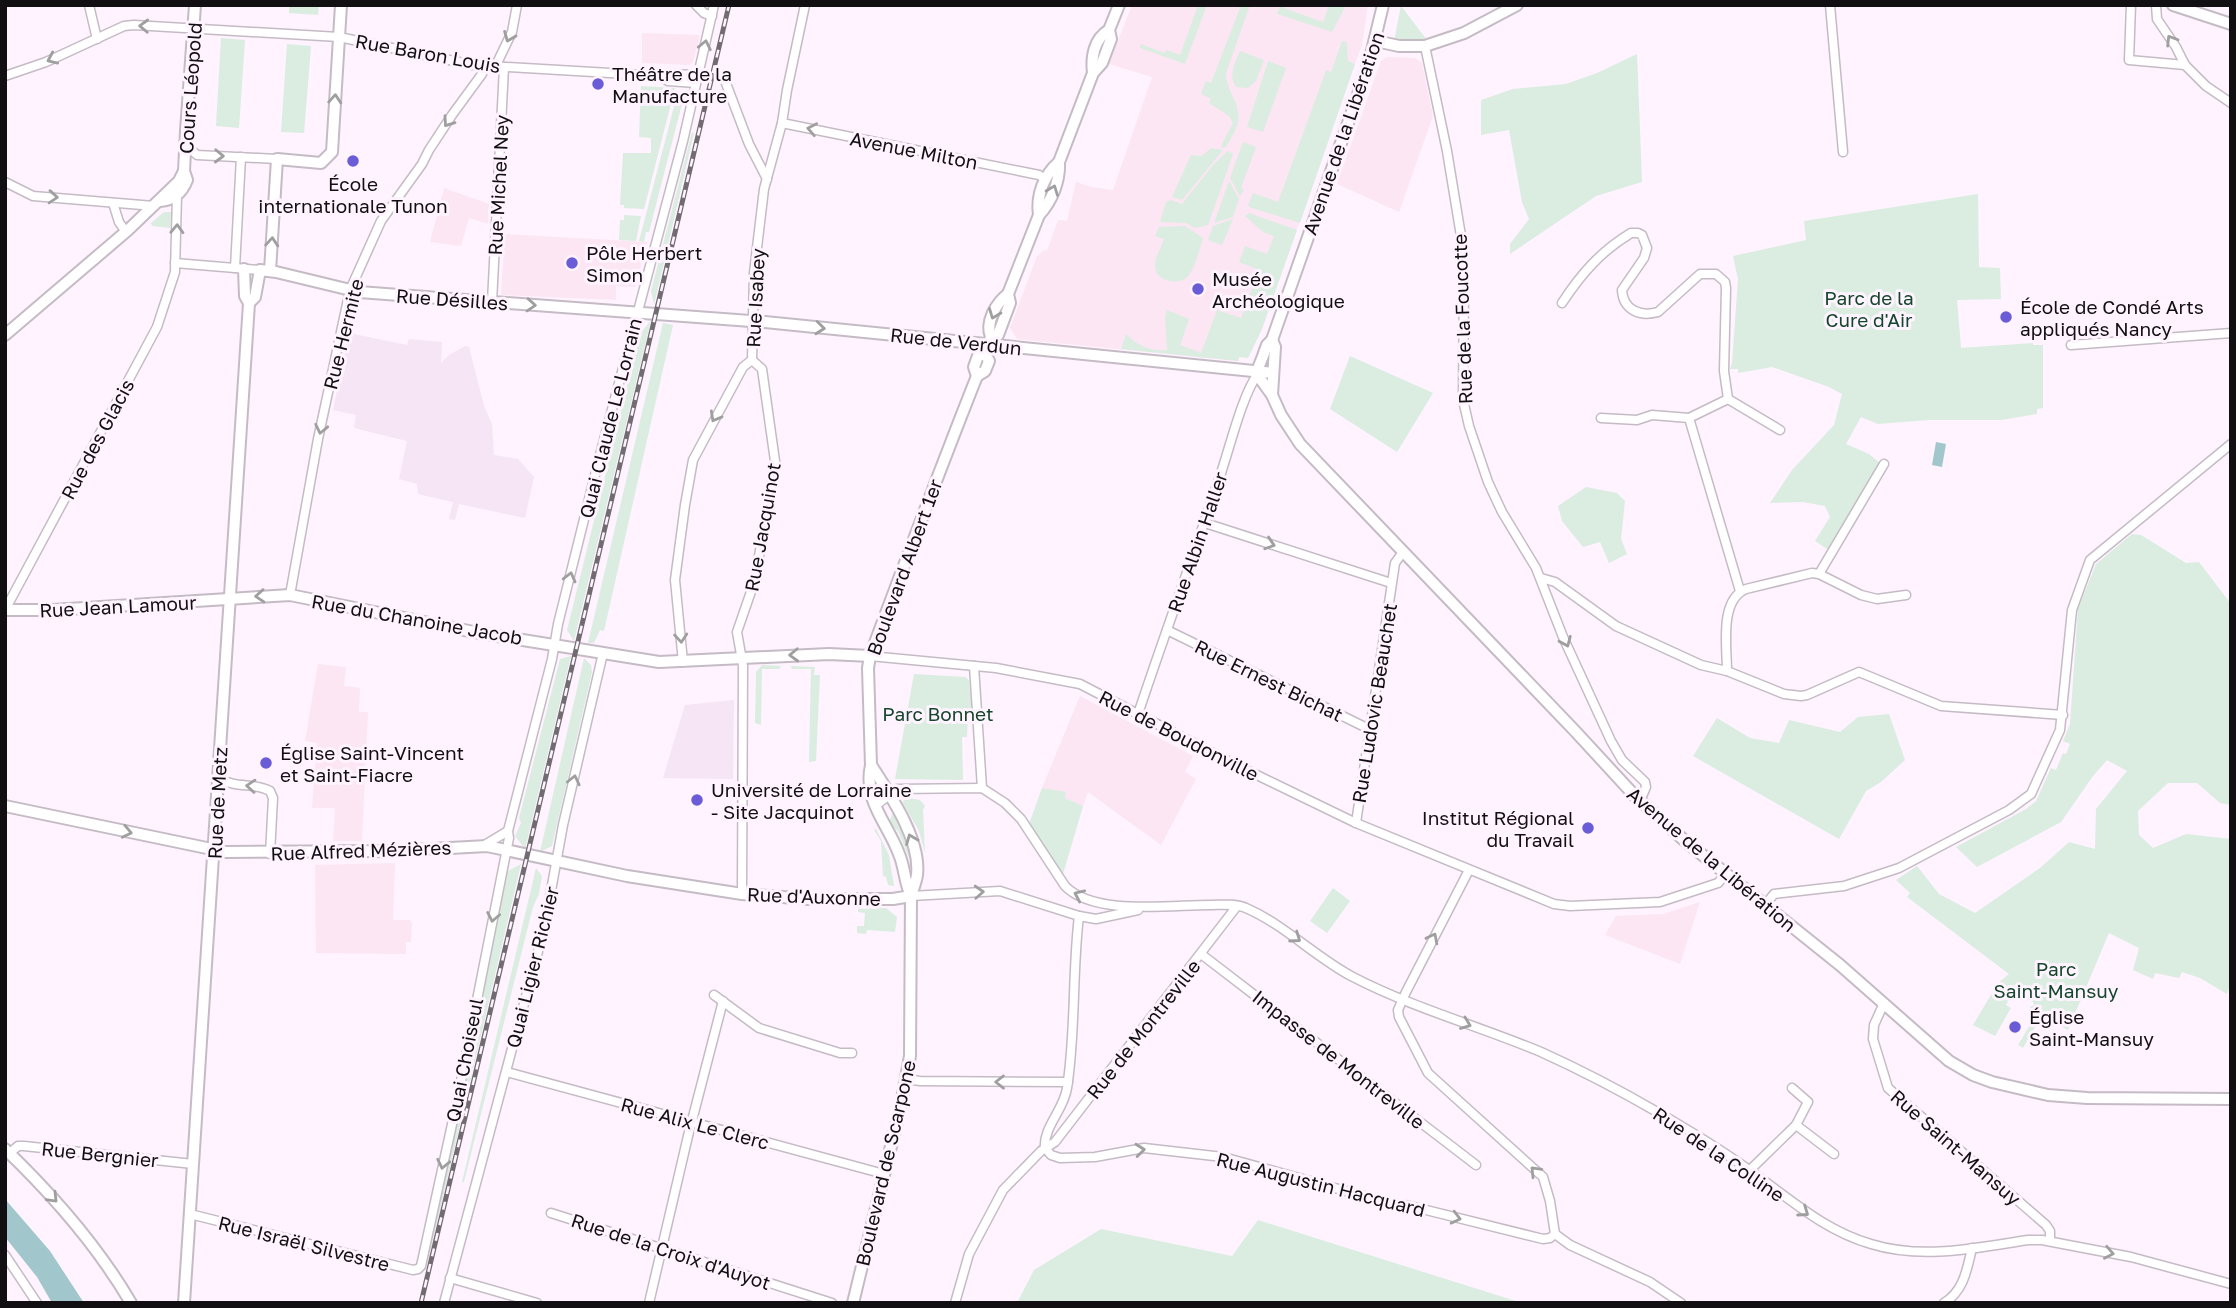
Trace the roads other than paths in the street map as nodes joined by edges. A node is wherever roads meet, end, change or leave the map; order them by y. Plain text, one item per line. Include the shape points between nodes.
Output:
1 (89, 5) edge
2 (195, 5) edge
3 (341, 5) edge
4 (517, 5) edge
5 (696, 5) edge
6 (714, 5) edge
7 (805, 5) edge
8 (1119, 5) edge
9 (1383, 5) edge
10 (1517, 5) edge
11 (1830, 5) edge
12 (2130, 5) edge
13 (2156, 5) edge
14 (2173, 5) edge
15 (712, 16) junction
16 (2231, 24) edge
17 (194, 28) junction
18 (339, 37) junction
19 (97, 38) junction
20 (1376, 41) junction
21 (1425, 46) junction
22 (2185, 65) junction
23 (484, 66) junction
24 (501, 67) junction
25 (5, 76) edge
26 (724, 78) dead end
27 (698, 79) junction
28 (2231, 103) edge
29 (782, 123) junction
30 (185, 144) junction
31 (1843, 152) dead end
32 (197, 155) junction
33 (241, 157) junction
34 (277, 159) junction
35 (1059, 162) junction
36 (184, 168) junction
37 (767, 179) junction
38 (1045, 179) junction
39 (5, 182) edge
40 (177, 195) junction
41 (113, 203) junction
42 (157, 203) junction
43 (1039, 215) junction
44 (126, 232) junction
45 (175, 263) junction
46 (239, 268) junction
47 (265, 271) junction
48 (350, 290) junction
49 (492, 302) junction
50 (249, 303) junction
51 (1562, 303) dead end
52 (638, 312) junction
53 (752, 322) junction
54 (2231, 333) edge
55 (5, 335) edge
56 (1272, 340) junction
57 (2071, 345) dead end
58 (988, 346) junction
59 (752, 360) junction
60 (1259, 372) junction
61 (1273, 373) junction
62 (1272, 395) junction
63 (1728, 399) junction
64 (1601, 418) dead end
65 (1689, 418) junction
66 (1780, 430) dead end
67 (2231, 444) edge
68 (1884, 464) dead end
69 (1205, 523) junction
70 (1404, 552) junction
71 (1819, 574) junction
72 (1541, 578) junction
73 (1391, 583) junction
74 (1740, 591) junction
75 (290, 595) junction
76 (1906, 595) dead end
77 (231, 598) junction
78 (5, 610) edge
79 (1167, 630) junction
80 (555, 644) junction
81 (603, 653) junction
82 (870, 656) junction
83 (742, 658) junction
84 (683, 662) junction
85 (974, 666) junction
86 (1727, 671) junction
87 (1138, 714) junction
88 (2063, 715) junction
89 (1371, 730) junction
90 (871, 765) junction
91 (218, 778) junction
92 (982, 788) junction
93 (890, 795) junction
94 (1640, 801) junction
95 (5, 806) edge
96 (875, 806) junction
97 (1356, 823) junction
98 (508, 831) junction
99 (483, 846) junction
100 (506, 850) junction
101 (215, 851) junction
102 (270, 854) junction
103 (557, 861) junction
104 (1469, 870) junction
105 (1726, 874) junction
106 (742, 894) junction
107 (911, 896) junction
108 (1110, 904) junction
109 (1765, 905) junction
110 (1237, 906) junction
111 (1145, 908) junction
112 (1079, 916) junction
113 (1108, 917) junction
114 (1201, 954) junction
115 (714, 995) dead end
116 (1403, 999) junction
117 (723, 1001) junction
118 (1884, 1003) junction
119 (852, 1053) dead end
120 (507, 1072) junction
121 (906, 1079) junction
122 (1068, 1082) junction
123 (1792, 1088) dead end
124 (2231, 1099) edge
125 (691, 1122) junction
126 (1797, 1125) junction
127 (1045, 1149) junction
128 (7, 1151) edge
129 (1835, 1154) dead end
130 (194, 1164) junction
131 (1476, 1165) dead end
132 (1750, 1170) junction
133 (884, 1174) junction
134 (551, 1213) dead end
135 (190, 1214) junction
136 (1555, 1234) junction
137 (2050, 1241) junction
138 (1972, 1248) junction
139 (663, 1249) junction
140 (5, 1255) edge
141 (418, 1269) joint
142 (450, 1278) junction
143 (2231, 1284) edge
144 (1947, 1301) edge
145 (37, 1303) edge
146 (131, 1303) edge
147 (184, 1303) edge
148 (444, 1303) edge
149 (537, 1303) edge
150 (649, 1303) edge
151 (832, 1303) edge
152 (853, 1303) edge
153 (955, 1303) edge
154 (1681, 1303) edge

1 - 19 street
2 - 17 main road, Cours Léopold
3 - 18 main road
4 -> 24 street via 512,32 498,61
5 - 15 street
6 - 15 street, Quai Claude Le Lorrain
7 - 29 street, Rue Isabey
8 - 35 main road, Boulevard Albert 1er via 1109,30 1111,39
9 - 20 main road, Avenue de la Libération
10 - 21 main road via 1464,33
11 - 31 street
12 - 22 street via 2129,60
22 -> 13 street via 2157,19
14 - 16 main road
27 -> 15 street, Quai Claude Le Lorrain
17 - 18 street, Rue Baron Louis
17 -> 19 street, Rue Baron Louis via 130,25
17 - 30 main road, Cours Léopold
18 - 23 street, Rue Baron Louis
34 -> 18 main road via 321,163 332,152
19 -> 25 street, Rue Baron Louis
20 - 21 main road
20 - 56 main road, Avenue de la Libération
21 - 72 street, Rue de la Foucotte via 1462,242 1464,410 1488,482
22 - 28 street
23 - 24 street, Rue Baron Louis
23 -> 48 street, Rue Hermite via 382,221
24 - 27 street, Rue Baron Louis
24 - 49 street, Rue Michel Ney
26 - 37 street
27 - 52 street, Quai Claude Le Lorrain
29 - 37 street, Rue Isabey
38 -> 29 street, Avenue Milton
30 - 32 street
30 - 36 main road, Cours Léopold
32 -> 33 street
32 - 36 street
33 - 34 street
33 - 46 street
47 -> 34 main road
35 - 38 main road, Boulevard Albert 1er
43 -> 35 main road, Boulevard Albert 1er via 1047,206
36 - 40 main road, Cours Léopold via 187,180
36 - 42 main road, Cours Léopold via 179,181
37 - 53 street, Rue Isabey
38 - 43 main road, Boulevard Albert 1er via 1037,201
39 -> 41 street via 33,196
40 - 42 main road
45 -> 40 street, Rue des Glacis
41 - 42 street
41 - 44 street
42 - 44 main road, Cours Léopold
43 - 58 main road, Boulevard Albert 1er via 1008,294 999,301 992,318
44 - 55 main road, Cours Léopold
45 - 46 street
45 - 78 street, Rue des Glacis via 157,327
46 - 47 street
46 - 50 main road
47 - 48 main road, Rue Désilles
47 - 50 main road
48 - 49 main road, Rue Désilles
48 -> 75 street, Rue Hermite
49 -> 52 main road, Rue Désilles
50 - 77 main road, Rue de Metz
51 - 63 street via 1596,259 1631,233 1643,235 1647,248 1622,290 1625,303 1637,313 1658,312 1700,274 1716,274 1726,282 1724,384
52 - 53 main road, Rue de Verdun
80 -> 52 street, Quai Claude Le Lorrain
53 -> 58 main road, Rue de Verdun
53 - 59 street, Rue Isabey
54 - 57 street
56 - 60 main road, Avenue de la Libération
56 - 61 main road, Avenue de la Libération
58 - 60 main road, Rue de Verdun
58 - 82 main road, Boulevard Albert 1er via 989,361 985,371 976,376
59 - 83 street, Rue Jacquinot via 762,369 775,461 755,580 737,632
59 -> 84 street, Rue Isabey via 743,367 693,460 675,580
60 - 61 main road, Rue de Verdun
60 - 62 main road, Avenue de la Libération
60 - 69 street, Rue Albin Haller
61 - 62 main road, Avenue de la Libération
62 - 70 main road, Avenue de la Libération via 1300,444
63 - 65 street
63 - 66 street
64 - 65 street
65 - 74 street
67 - 88 street via 2090,560 2073,610
68 - 71 street
69 -> 73 street
69 - 79 street, Rue Albin Haller
70 - 73 street, Rue Ludovic Beauchet via 1395,563
70 - 94 main road, Avenue de la Libération
71 - 74 street
71 - 76 street via 1877,599
72 - 86 street via 1555,582 1616,626 1701,665
72 -> 94 street, Rue de la Foucotte via 1611,741 1622,760 1645,782
73 - 89 street, Rue Ludovic Beauchet
74 - 86 street via 1728,611
75 -> 77 main road, Rue du Chanoine Jacob
75 - 80 main road, Rue du Chanoine Jacob
77 - 78 main road, Rue Jean Lamour
77 - 91 main road, Rue de Metz
79 - 87 street, Rue Albin Haller
79 - 89 street, Rue Ernest Bichat
80 - 81 main road, Rue du Chanoine Jacob
80 - 98 street, Quai Claude Le Lorrain
81 - 84 main road, Rue de Boudonville
103 -> 81 street, Quai Ligier Richier
82 -> 83 main road, Rue de Boudonville
82 - 85 street, Rue de Boudonville
82 - 90 main road, Boulevard Albert 1er
83 - 84 main road, Rue de Boudonville
83 - 106 street, Rue Jacquinot
85 - 87 street, Rue de Boudonville via 1074,682
85 - 92 street
86 - 88 street via 1790,696 1807,695 1859,672 1941,706
87 - 97 street, Rue de Boudonville
88 - 109 street via 2031,794 2018,804 1899,868 1851,884 1774,894
89 - 97 street, Rue Ludovic Beauchet
90 - 93 main road
90 - 96 main road, Boulevard Albert 1er via 868,780
91 - 101 main road, Rue de Metz
102 -> 91 street via 270,791 231,785
92 - 93 street via 898,789
108 -> 92 street via 1068,890 1021,819
93 - 96 street
107 -> 93 main road via 917,877 915,848
94 - 105 main road, Avenue de la Libération
95 -> 101 main road, Rue Alfred Mézières
96 - 107 main road, Boulevard Albert 1er via 901,857
97 - 104 street, Rue de Boudonville
98 - 99 street
98 - 100 street, Quai Claude Le Lorrain
99 - 100 main road, Rue Alfred Mézières
99 - 102 main road, Rue Alfred Mézières
100 - 103 main road, Rue d'Auxonne
100 -> 141 street, Quai Choiseul
101 - 102 main road, Rue Alfred Mézières
101 - 130 main road, Rue de Metz
103 - 106 main road, Rue d'Auxonne
103 - 120 street, Quai Ligier Richier
104 - 105 street, Rue de Boudonville via 1570,906 1660,902 1718,883
116 -> 104 street
105 - 109 main road, Avenue de la Libération
106 - 107 main road, Rue d'Auxonne via 809,899
107 -> 112 street, Rue d'Auxonne via 999,891
107 - 121 main road, Boulevard de Scarpone via 911,1033
108 - 111 street
108 - 113 street
109 - 118 main road, Avenue de la Libération
110 - 111 street
110 - 114 street, Rue de Montreville
110 -> 116 street, Rue de la Colline via 1270,920 1353,977
111 - 113 street, Rue d'Auxonne
112 - 113 street, Rue d'Auxonne
112 - 122 street
114 - 127 street, Rue de Montreville
114 - 131 street, Impasse de Montreville
115 - 117 street
116 -> 132 street, Rue de la Colline via 1561,1062 1646,1105
136 -> 116 street via 1542,1177 1428,1073 1399,1017
117 - 119 street via 759,1028
117 - 125 street
118 - 124 main road, Avenue de la Libération via 1949,1061 1992,1083 2061,1097
118 - 137 street, Rue Saint-Mansuy via 1873,1039 1888,1088 2046,1225
120 - 125 street, Rue Alix Le Clerc
120 - 142 street, Quai Ligier Richier
122 -> 121 street
121 - 133 main road, Boulevard de Scarpone
122 - 127 street
123 - 126 street via 1808,1102
125 - 133 street, Rue Alix Le Clerc
125 - 139 street
126 - 129 street
126 - 132 street
127 -> 136 street, Rue Augustin Hacquard via 1060,1158 1144,1148 1223,1157 1543,1239
127 - 153 street, Rue de Montreville via 1003,1190 968,1254
128 - 130 street, Rue Bergnier via 24,1146
128 -> 146 main road via 96,1248
130 - 135 main road, Rue de Metz
132 -> 138 street, Rue de la Colline via 1815,1220 1865,1242 1920,1253
133 - 152 main road, Boulevard de Scarpone
134 - 139 street, Rue de la Croix d'Auyot
135 - 141 street, Rue Israël Silvestre
135 - 147 main road, Rue de Metz
136 - 154 street via 1650,1282
137 - 138 street, Rue de la Colline
137 -> 143 street, Rue de la Colline
138 - 144 street via 1964,1279
139 - 150 street
139 - 151 street, Rue de la Croix d'Auyot
140 - 145 street
142 - 148 street, Quai Ligier Richier
142 - 149 street

